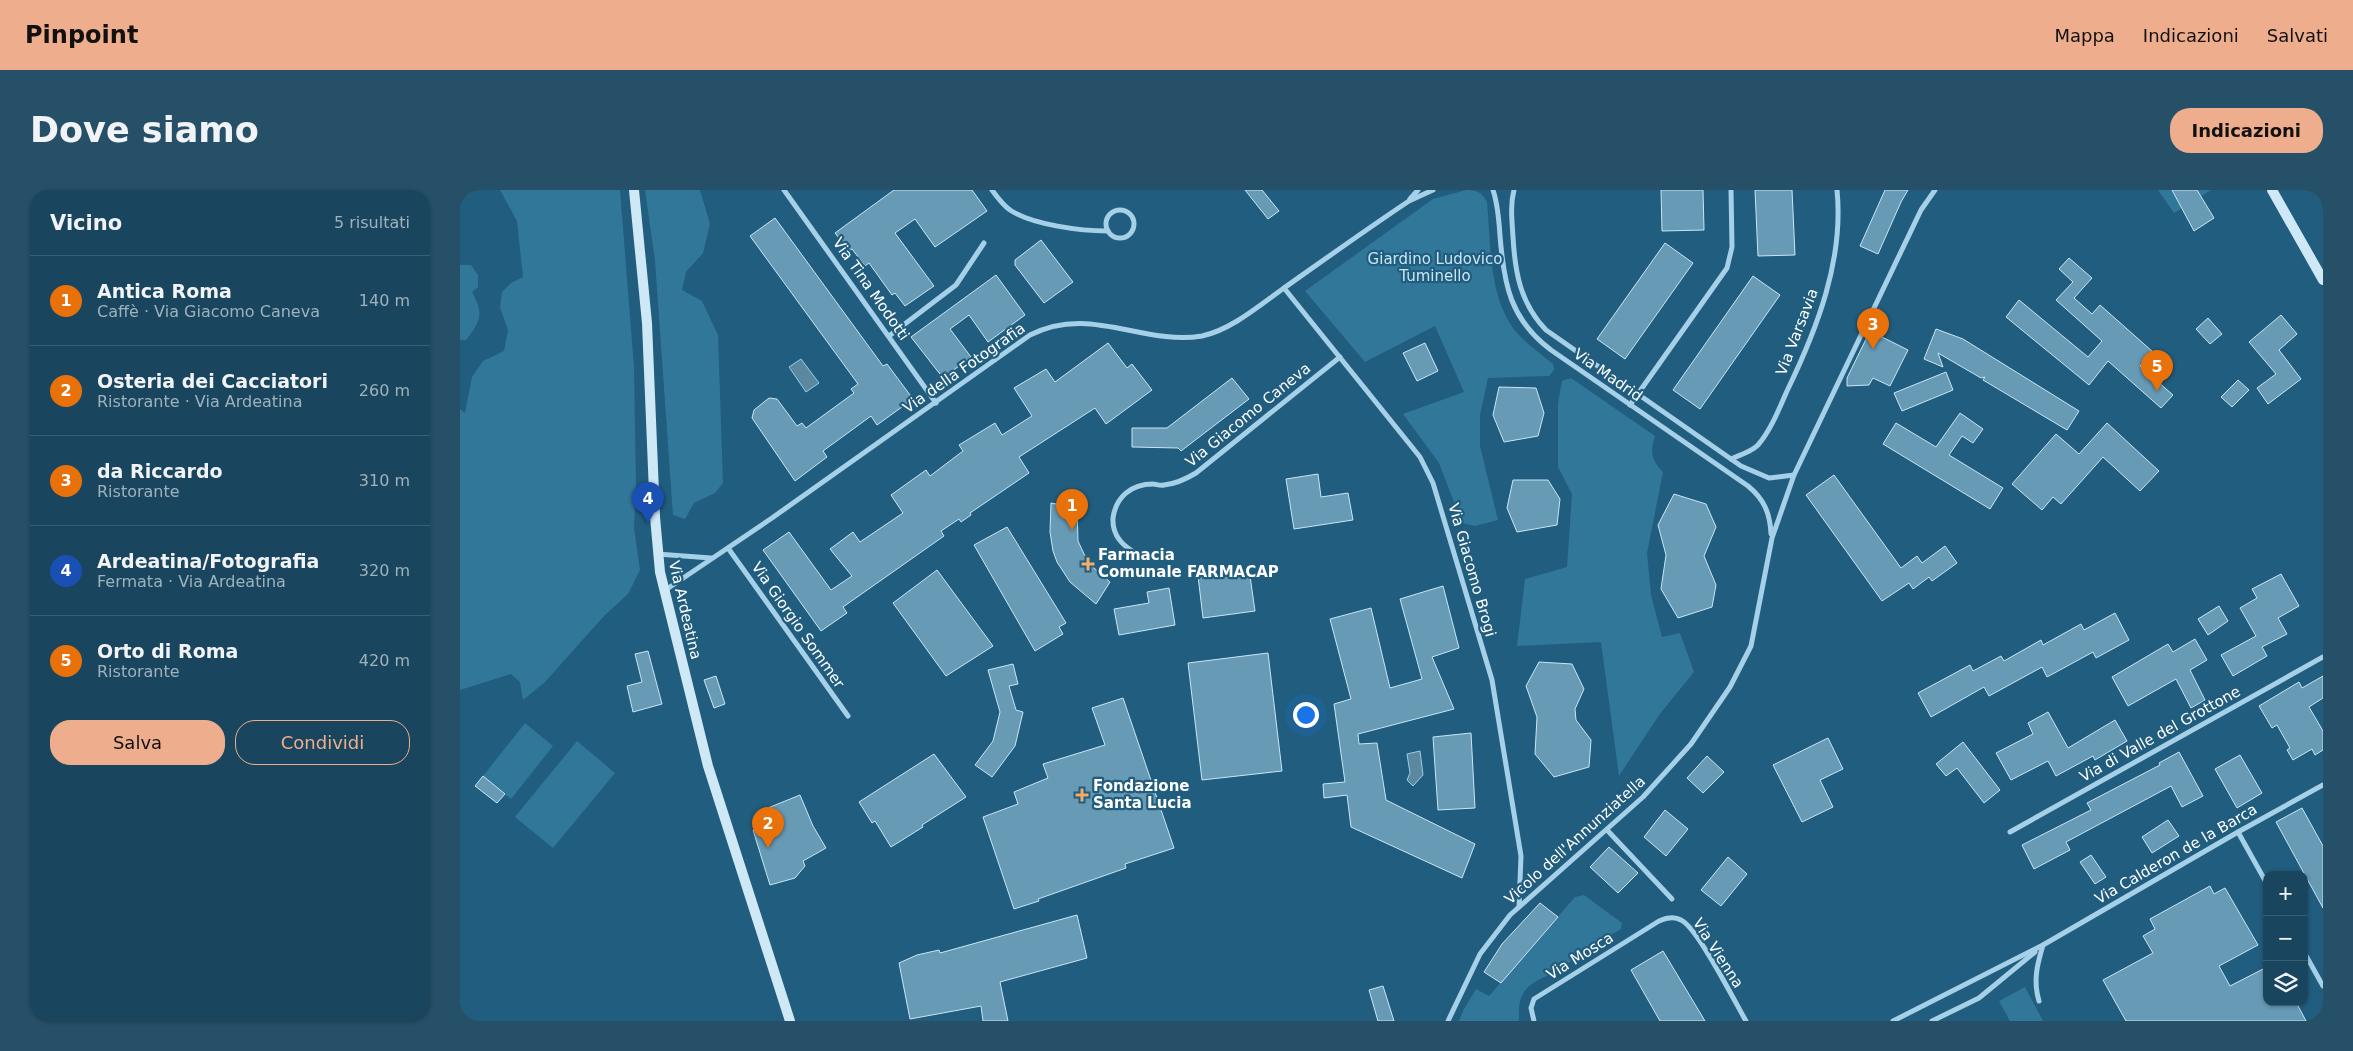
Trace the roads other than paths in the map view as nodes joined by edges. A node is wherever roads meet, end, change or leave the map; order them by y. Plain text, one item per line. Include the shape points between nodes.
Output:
1 (634, 190) edge
2 (784, 190) edge
3 (992, 190) edge
4 (1418, 190) edge
5 (1433, 190) edge
6 (1493, 190) edge
7 (1514, 190) edge
8 (1731, 190) edge
9 (1837, 190) edge
10 (1934, 190) edge
11 (2272, 190) edge
12 (1408, 201) junction
13 (1108, 231) junction
14 (984, 243) dead end
15 (2323, 280) edge
16 (1284, 288) junction
17 (889, 336) junction
18 (1340, 357) junction
19 (1638, 394) junction
20 (936, 403) junction
21 (1630, 405) junction
22 (1671, 418) junction
23 (1663, 429) junction
24 (1731, 459) junction
25 (1794, 475) junction
26 (1772, 538) junction
27 (728, 548) junction
28 (657, 554) junction
29 (1137, 554) dead end
30 (711, 558) junction
31 (664, 591) junction
32 (2323, 657) edge
33 (848, 716) dead end
34 (2323, 785) edge
35 (1607, 830) junction
36 (2010, 832) dead end
37 (2238, 832) junction
38 (2263, 877) edge
39 (1672, 899) dead end
40 (1519, 907) junction
41 (1659, 921) joint
42 (2043, 945) junction
43 (2308, 959) edge
44 (2323, 986) edge
45 (2039, 1001) dead end
46 (790, 1021) edge
47 (1448, 1021) edge
48 (1534, 1021) edge
49 (1746, 1021) edge
50 (1893, 1021) edge
51 (1932, 1021) edge

1 - 28 main road, Via Ardeatina via 647,323
2 - 17 street, Via Tina Modotti
3 - 13 street via 1009,209 1020,215 1070,227
4 - 12 street, Via della Fotografia
5 - 12 street, Via della Fotografia
6 - 21 street, Via Madrid via 1498,209 1505,284 1520,319 1544,345
7 - 19 street, Via Madrid via 1512,219 1517,277 1533,314 1552,335
8 - 19 street via 1732,247 1727,268
9 - 24 street, Via Varsavia via 1837,233 1832,269 1808,348 1776,415 1758,444
10 - 25 street, Vicolo dell'Annunziatella via 1921,210
11 - 15 main road
12 - 16 street, Via della Fotografia
13 - 13 street via 1116,238 1127,236 1134,228 1133,217 1124,210 1114,212 1107,220
14 - 17 street via 956,285
16 - 18 street, Via Giacomo Brogi
16 - 20 street, Via della Fotografia via 1230,324 1203,335 1182,338 1070,322 1050,326 1030,335
17 - 20 street, Via Tina Modotti
18 - 29 street, Via Giacomo Caneva via 1182,482 1142,485 1124,494 1114,511 1115,534
18 - 40 street, Via Giacomo Brogi via 1420,457 1436,494 1492,680 1521,856
19 - 21 street
19 - 22 street, Via Madrid
20 - 27 street, Via della Fotografia
21 - 23 street, Via Madrid
22 - 23 street
22 - 24 street, Via Madrid
23 - 26 street, Via Madrid via 1756,493 1767,509
24 - 25 street, Via Madrid via 1760,476
25 - 26 street, Vicolo dell'Annunziatella
26 - 35 street, Vicolo dell'Annunziatella via 1755,634 1738,672 1691,744 1643,797
27 - 30 street, Via della Fotografia
27 - 33 street, Via Giorgio Sommer
28 - 30 street
28 - 31 main road, Via Ardeatina
30 - 31 street, Via della Fotografia
31 - 46 main road, Via Ardeatina via 708,766
32 - 36 street, Via di Valle del Grottone
34 - 37 street, Via Calderon de la Barca
35 - 39 street
35 - 40 street, Vicolo dell'Annunziatella
37 - 38 street
37 - 42 street, Via Calderon de la Barca
40 - 47 street, Vicolo dell'Annunziatella via 1480,954
41 - 48 street, Via Mosca via 1534,999 1531,1008
41 - 49 street, Via Vienna via 1672,918 1686,923
42 - 45 street via 2036,971
42 - 50 street, Via Calderon de la Barca
42 - 51 street, Via Calderon de la Barca via 1979,998
43 - 44 street

